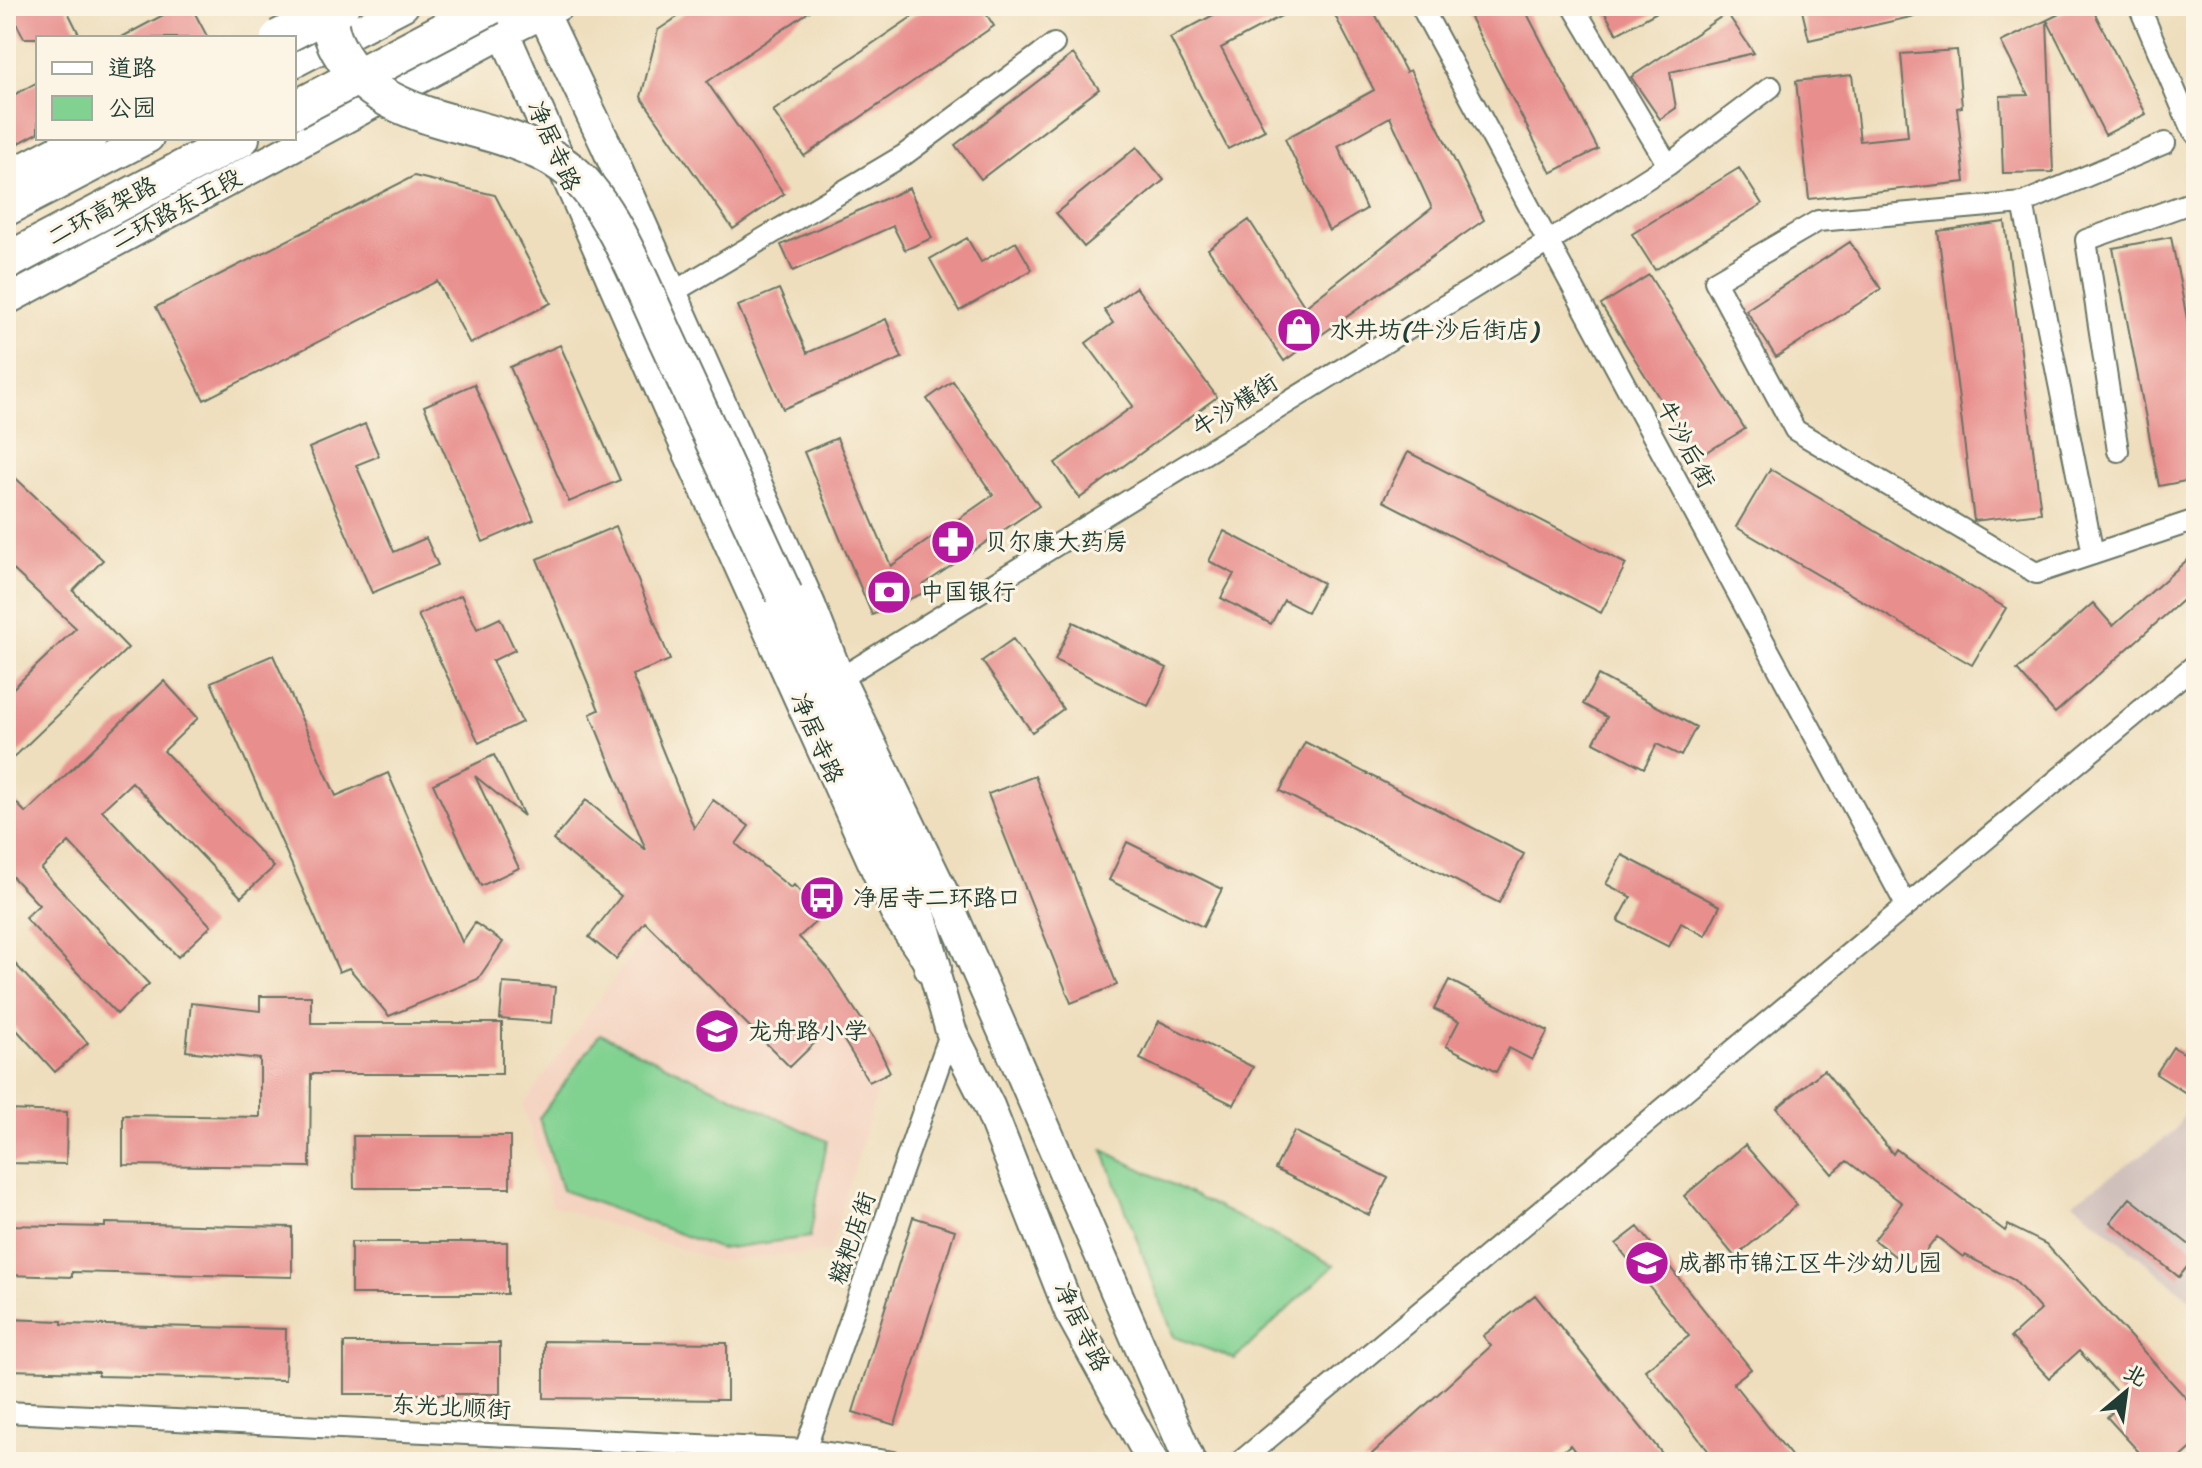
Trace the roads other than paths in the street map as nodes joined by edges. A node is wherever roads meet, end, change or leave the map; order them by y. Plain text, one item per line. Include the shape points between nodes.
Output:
1 (329, 6) edge
2 (341, 6) edge
3 (404, 6) edge
4 (1421, 6) edge
5 (1573, 6) edge
6 (2139, 6) edge
7 (547, 9) edge
8 (496, 15) edge
9 (283, 36) edge
10 (1054, 44) dead end
11 (296, 62) edge
12 (1771, 87) dead end
13 (296, 109) edge
14 (296, 132) edge
15 (2196, 134) edge
16 (84, 140) edge
17 (145, 140) edge
18 (237, 140) edge
19 (282, 140) edge
20 (2165, 143) dead end
21 (1668, 165) junction
22 (6, 181) edge
23 (2196, 201) edge
24 (2023, 203) junction
25 (6, 212) edge
26 (1548, 242) junction
27 (6, 262) edge
28 (672, 293) junction
29 (6, 301) edge
30 (2118, 451) dead end
31 (2196, 520) edge
32 (2093, 554) junction
33 (2196, 664) edge
34 (839, 679) junction
35 (1906, 905) junction
36 (933, 968) junction
37 (951, 1031) junction
38 (6, 1412) edge
39 (805, 1456) edge
40 (893, 1462) edge
41 (1153, 1462) edge
42 (1190, 1462) edge
43 (1240, 1462) edge

1 - 36 highway, bridge via 333,42 376,92 422,114 536,150 573,173 598,202 630,259 784,594 919,921
2 - 9 highway, bridge
3 - 11 main road
4 - 26 street, 牛沙后街
5 - 21 street
6 - 15 street
7 - 8 main road, 二环路东五段
7 - 28 main road, 净居寺路
8 - 13 highway, bridge
8 - 14 main road, 二环路东五段
8 - 36 main road, 净居寺路 via 897,915
10 - 28 street via 904,155
12 - 21 street, 牛沙横街
16 - 22 highway
17 - 25 main road
18 - 27 highway, 二环高架路
19 - 29 main road, 二环路东五段
20 - 24 street
21 - 26 street, 牛沙横街
23 - 30 street via 2086,240
24 - 32 street
24 - 32 street via 1818,221 1715,281 1795,430 2036,573
26 - 34 street, 牛沙横街
26 - 35 street, 牛沙后街
28 - 34 main road, 净居寺路
31 - 32 street
33 - 35 street
34 - 42 main road, 净居寺路 via 944,895
35 - 43 street
36 - 37 main road, 净居寺路
37 - 39 street, 糍粑店街
37 - 41 main road, 净居寺路 via 989,1106 1070,1312
38 - 39 street, 东光北顺街
39 - 40 street, 东光北顺街

